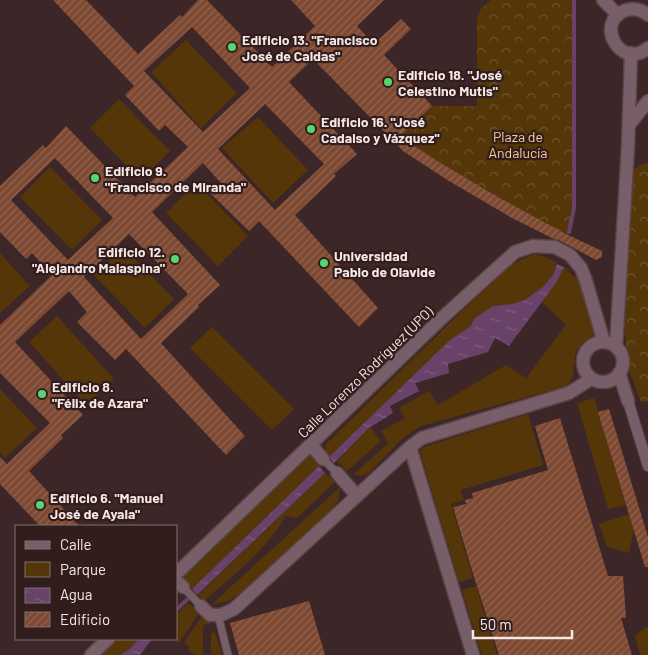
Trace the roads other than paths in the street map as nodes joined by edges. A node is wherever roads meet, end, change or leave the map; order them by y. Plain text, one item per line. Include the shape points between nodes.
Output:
1 (603, 0) edge
2 (618, 15) junction
3 (648, 15) edge
4 (648, 48) edge
5 (631, 53) junction
6 (648, 100) edge
7 (629, 125) junction
8 (610, 344) junction
9 (619, 373) junction
10 (591, 379) junction
11 (628, 401) joint
12 (311, 445) junction
13 (410, 447) junction
14 (323, 459) joint
15 (648, 466) edge
16 (336, 473) joint
17 (357, 496) junction
18 (178, 572) edge
19 (180, 584) edge
20 (201, 606) joint
21 (218, 615) junction
22 (107, 640) edge
23 (91, 655) edge
24 (228, 655) edge
25 (473, 655) edge

1 - 2 street
2 - 3 street via 638,9
2 - 5 street via 611,29 612,36 619,48
4 - 5 street via 640,53
5 - 7 street
6 - 7 street
7 - 8 street
8 - 9 street via 622,358
8 - 10 street via 591,345 584,355 583,368
8 - 12 street, Calle Lorenzo Rodríguez (UPO) via 586,278 570,255 555,247 533,246 514,252
9 - 10 street via 611,381
9 - 11 street
10 - 13 street via 569,393 422,438
11 - 15 street
12 - 14 street
12 - 18 street, Calle Lorenzo Rodríguez (UPO)
13 - 17 street
13 - 25 street
14 - 16 lane
16 - 17 street
17 - 21 street via 234,608
19 - 20 lane
20 - 21 street via 210,615
21 - 24 lane
22 - 23 street

